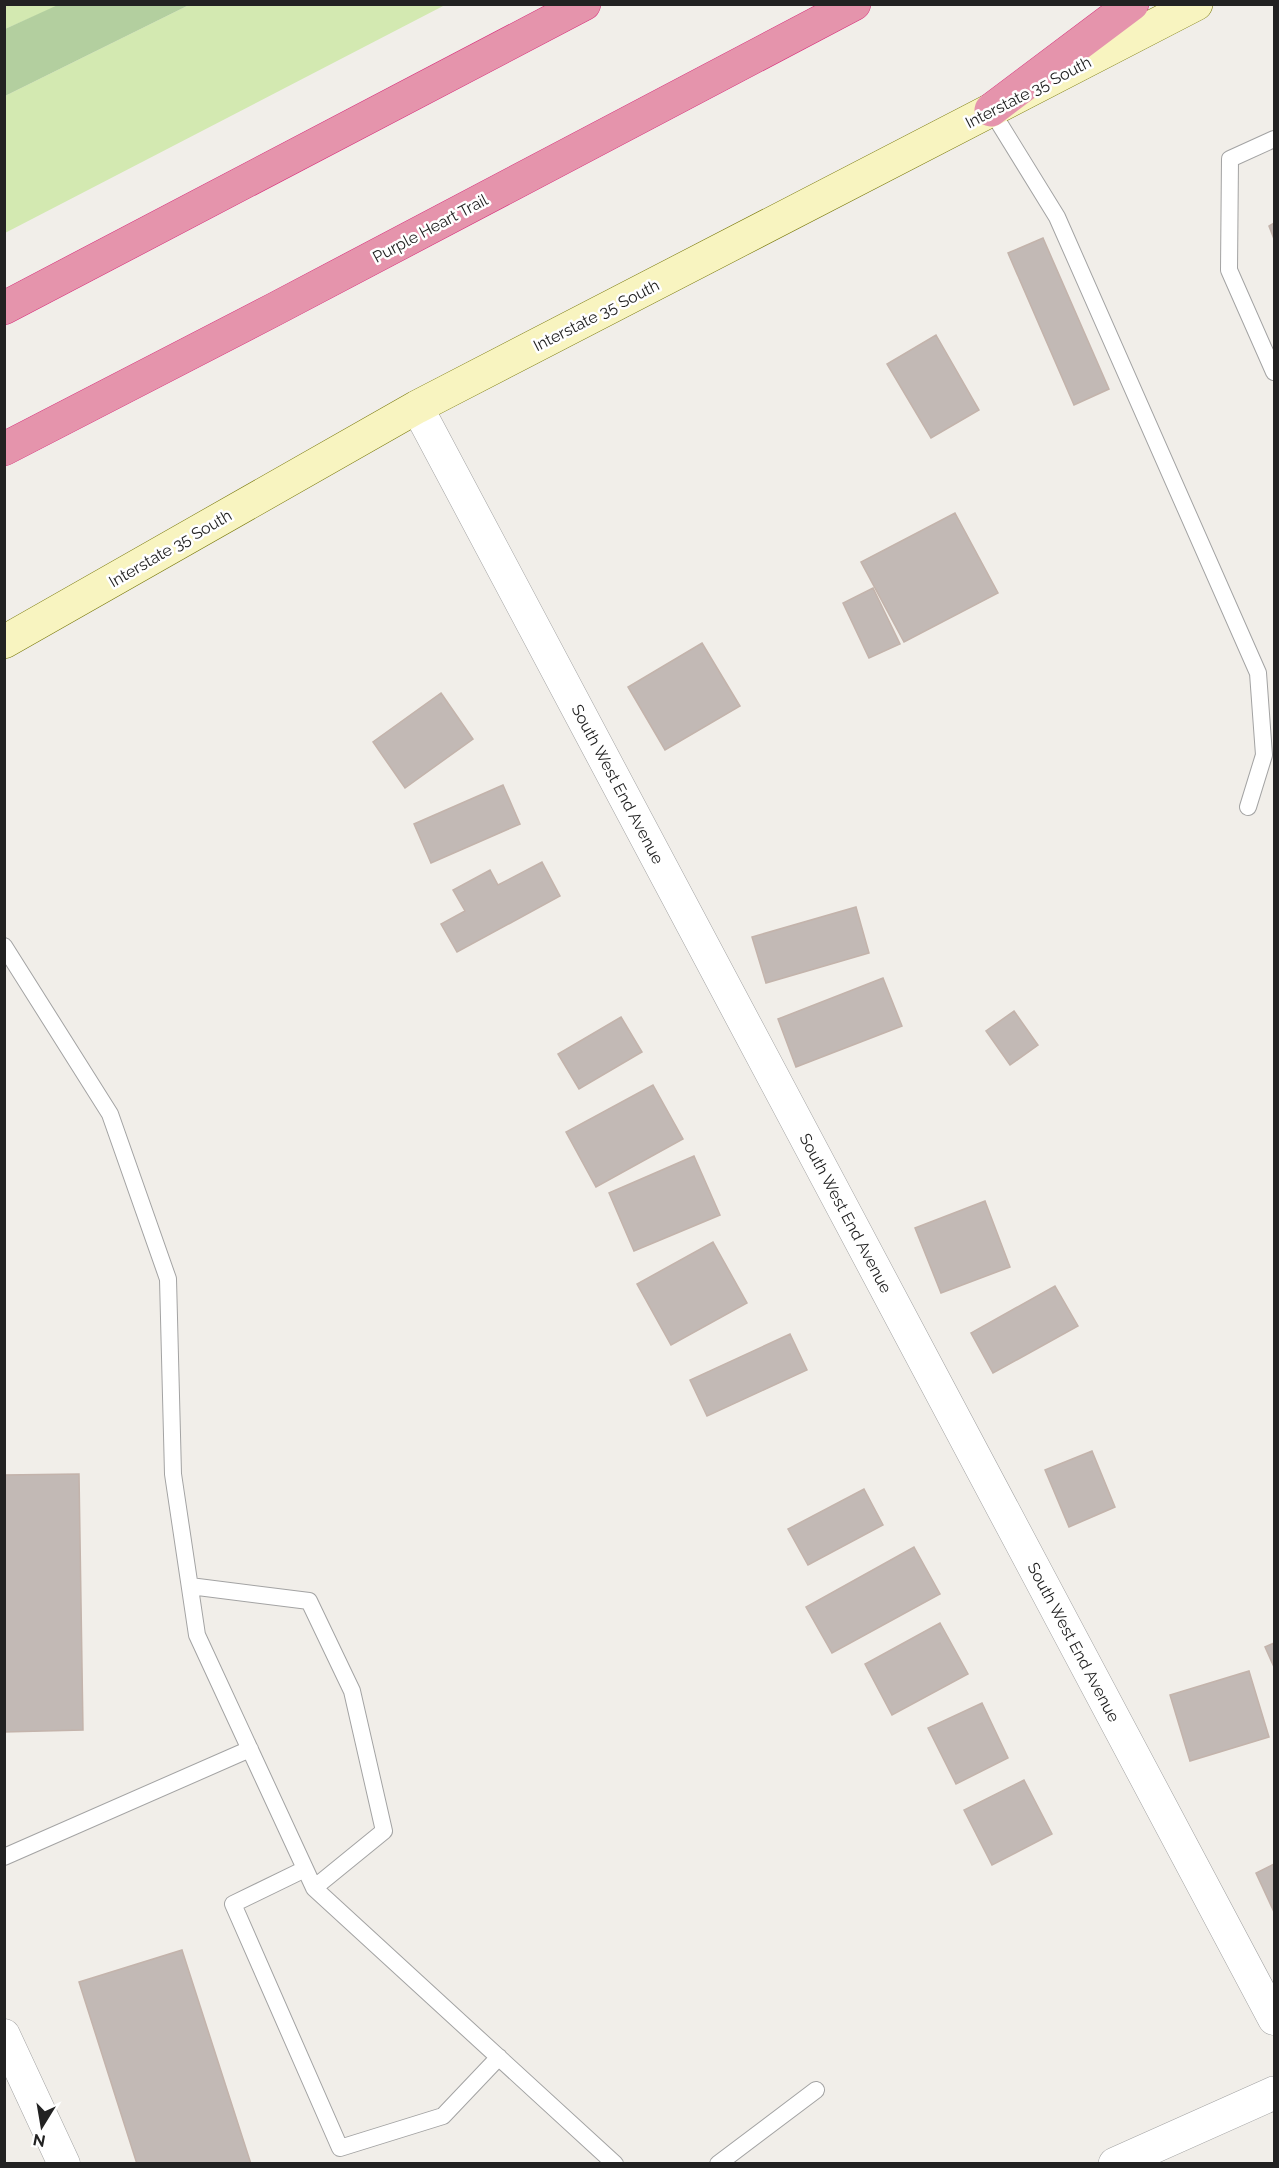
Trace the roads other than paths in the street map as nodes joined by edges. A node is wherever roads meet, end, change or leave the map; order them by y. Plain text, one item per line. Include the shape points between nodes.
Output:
1 (584, 4) edge
2 (854, 4) edge
3 (1132, 4) edge
4 (1196, 4) edge
5 (991, 110) junction
6 (1275, 139) edge
7 (4, 308) edge
8 (1275, 372) edge
9 (417, 407) junction
10 (4, 448) edge
11 (4, 642) edge
12 (1248, 807) dead end
13 (4, 946) edge
14 (190, 1586) junction
15 (250, 1749) junction
16 (4, 1857) edge
17 (305, 1869) junction
18 (314, 1888) junction
19 (1275, 2019) edge
20 (4, 2035) edge
21 (499, 2057) junction
22 (816, 2090) dead end
23 (1275, 2093) edge
24 (64, 2163) edge
25 (615, 2163) edge
26 (718, 2163) edge
27 (1115, 2163) edge

1 - 7 highway
2 - 10 highway, Purple Heart Trail
3 - 5 highway
4 - 5 main road, Interstate 35 South
5 - 9 main road, Interstate 35 South
5 - 12 lane via 1057,217 1258,673 1264,755
6 - 8 lane via 1230,159 1229,259 1229,270
9 - 11 main road, Interstate 35 South
9 - 19 street, South West End Avenue
13 - 14 lane via 110,1114 168,1280 173,1474
14 - 15 lane via 197,1635
14 - 18 lane via 309,1601 352,1691 384,1831
15 - 16 lane
15 - 17 lane
17 - 18 lane
17 - 21 lane via 233,1904 340,2148 443,2116
18 - 21 lane
20 - 24 street
21 - 25 lane
22 - 26 lane
23 - 27 street

